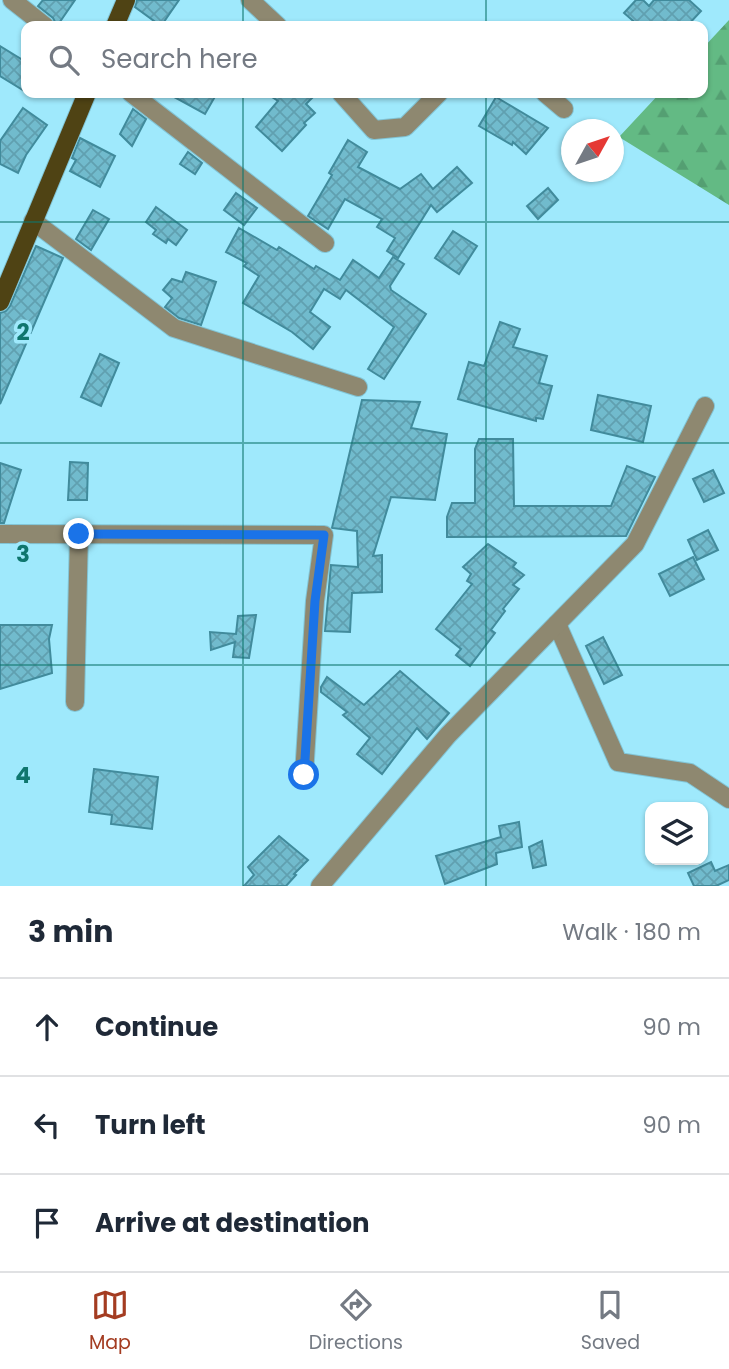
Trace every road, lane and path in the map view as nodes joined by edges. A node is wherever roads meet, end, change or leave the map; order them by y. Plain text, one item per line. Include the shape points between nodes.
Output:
1 (12, 0) edge
2 (126, 0) edge
3 (250, 0) edge
4 (39, 21) edge
5 (117, 21) edge
6 (273, 21) edge
7 (86, 98) edge
8 (137, 98) edge
9 (345, 98) edge
10 (434, 98) edge
11 (551, 98) edge
12 (565, 109) dead end
13 (33, 221) junction
14 (325, 243) dead end
15 (5, 275) edge
16 (0, 302) edge
17 (358, 387) dead end
18 (705, 406) dead end
19 (0, 534) edge
20 (79, 534) junction
21 (557, 624) junction
22 (75, 702) dead end
23 (304, 775) dead end
24 (729, 799) edge
25 (320, 886) edge

1 - 4 street
2 - 5 main road
3 - 6 street
7 - 13 main road
8 - 14 street
9 - 10 street via 374,130 405,127
11 - 12 street
13 - 15 main road
13 - 17 street via 174,328
15 - 16 main road
18 - 21 street via 635,544
19 - 20 street
20 - 22 street
20 - 23 street via 324,535
21 - 24 street via 618,762 690,773
21 - 25 street via 447,735

